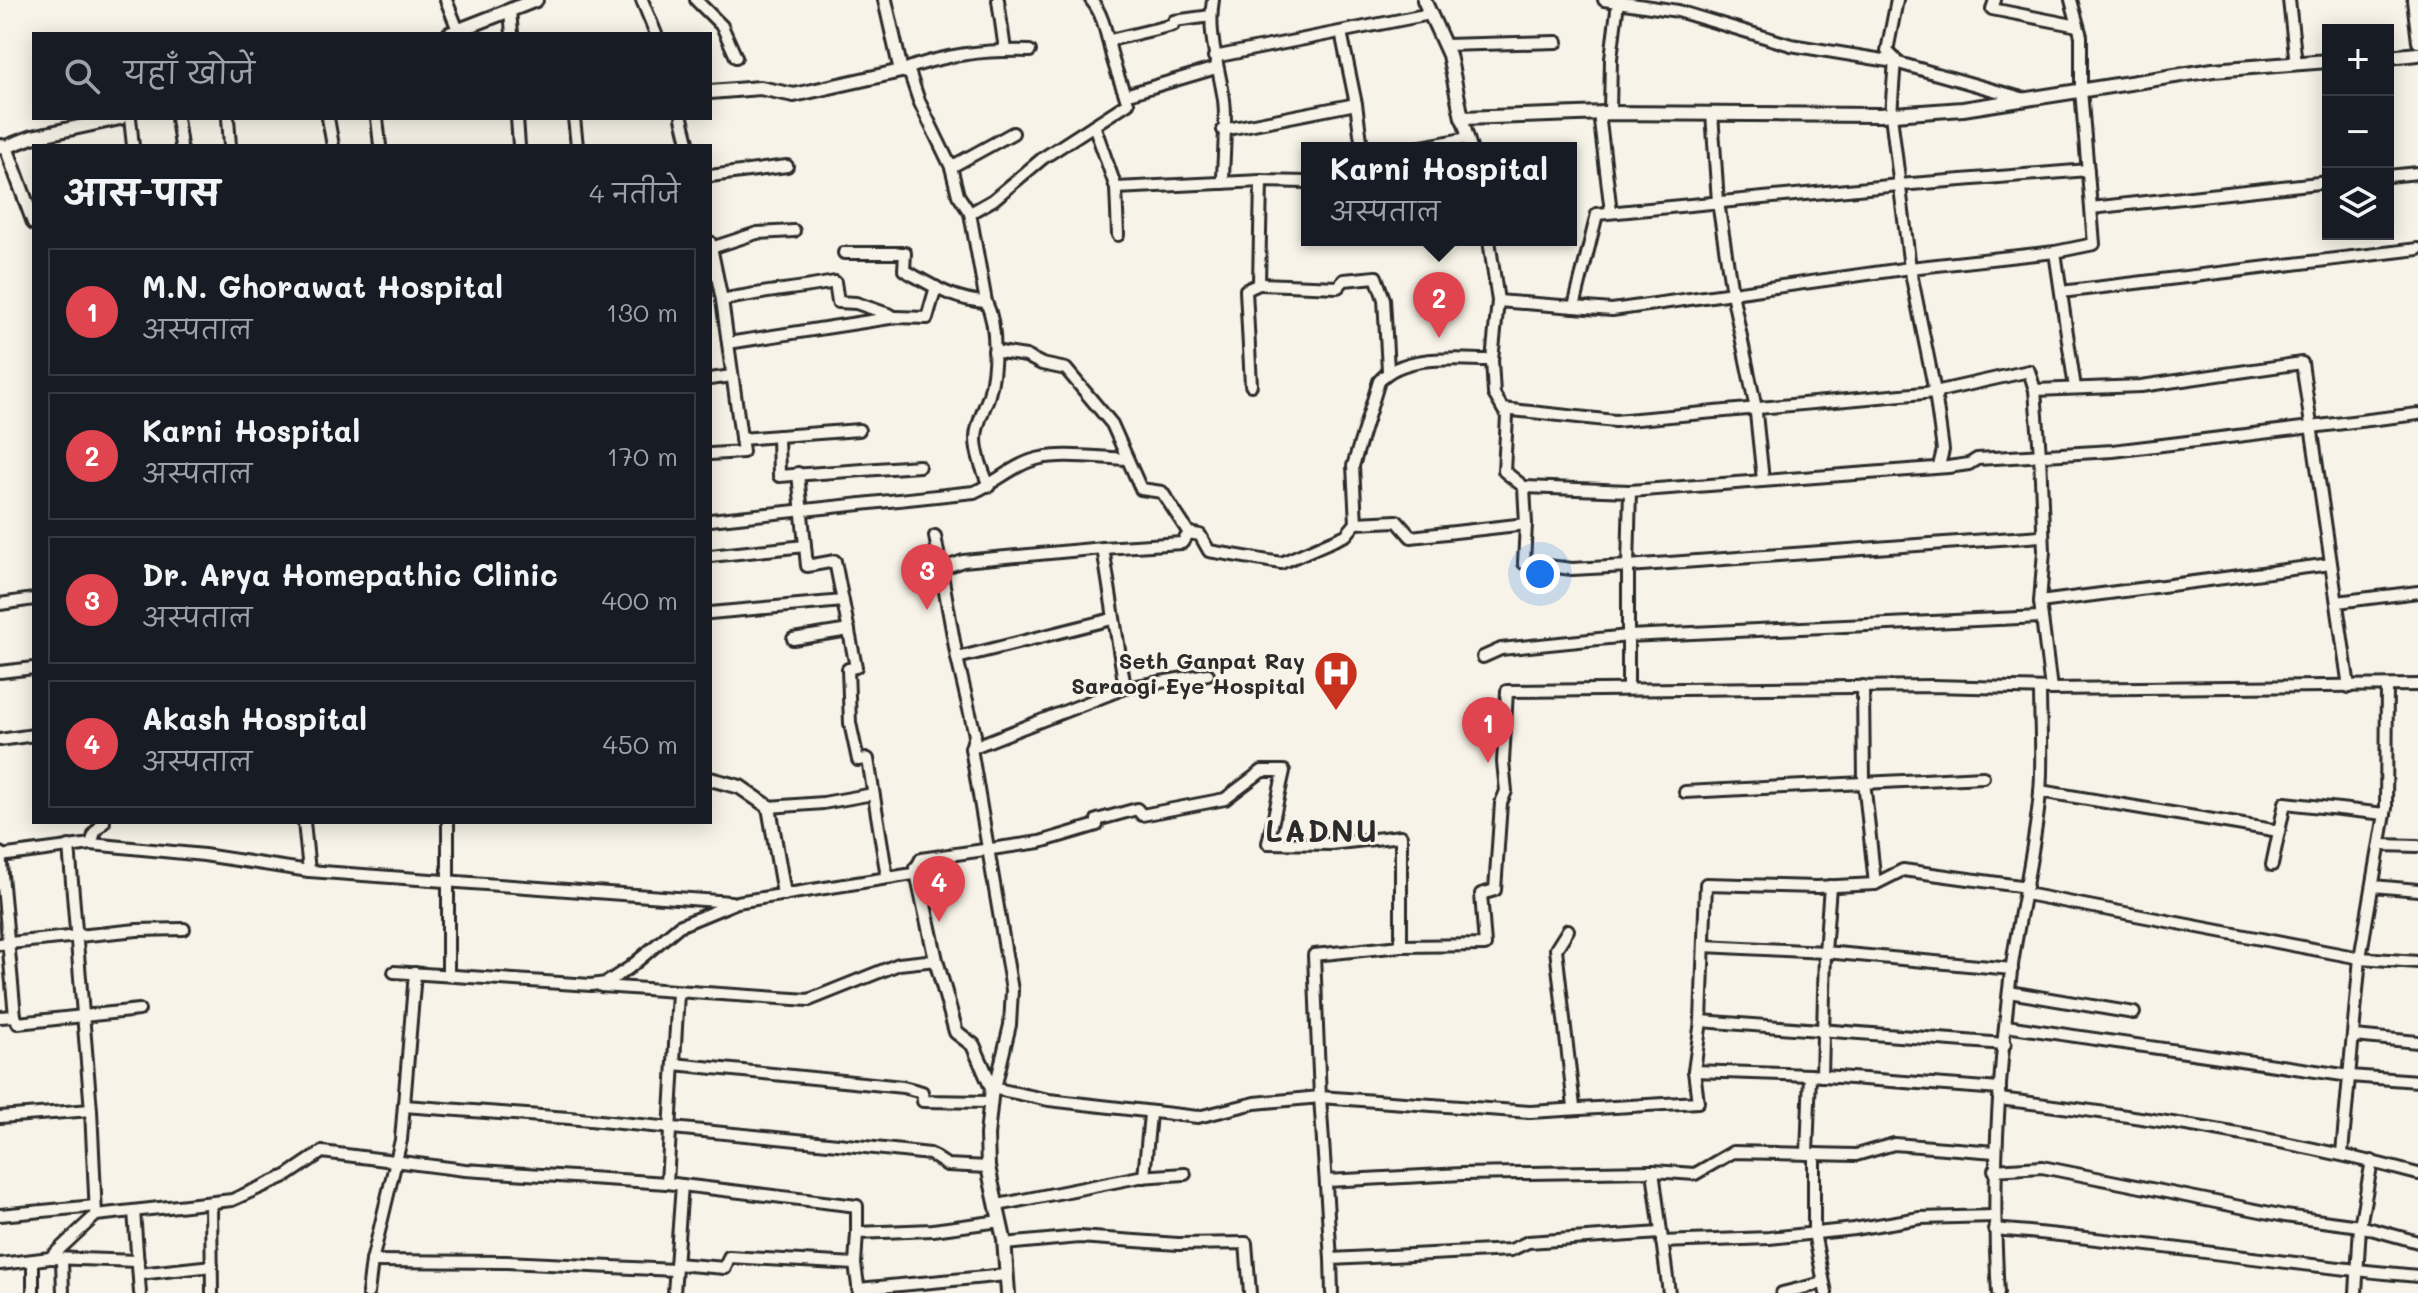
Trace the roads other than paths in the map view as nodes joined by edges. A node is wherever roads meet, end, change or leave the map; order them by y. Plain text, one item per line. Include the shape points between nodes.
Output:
1 (446, 0) edge
2 (536, 0) edge
3 (642, 0) edge
4 (696, 0) edge
5 (885, 0) edge
6 (998, 0) edge
7 (1091, 0) edge
8 (1213, 0) edge
9 (1424, 0) edge
10 (1604, 0) edge
11 (1897, 0) edge
12 (1995, 0) edge
13 (2071, 0) edge
14 (2078, 0) edge
15 (2289, 0) edge
16 (2413, 0) edge
17 (1618, 2) junction
18 (1678, 5) edge
19 (510, 10) junction
20 (1430, 14) junction
21 (1211, 16) junction
22 (2078, 26) junction
23 (453, 32) edge
24 (512, 32) edge
25 (655, 32) edge
26 (1341, 32) junction
27 (1110, 40) junction
28 (1557, 42) dead end
29 (2418, 42) edge
30 (1445, 45) junction
31 (1005, 50) junction
32 (1030, 51) dead end
33 (2418, 54) edge
34 (2394, 56) edge
35 (736, 57) dead end
36 (1215, 62) junction
37 (1895, 62) junction
38 (2322, 62) edge
39 (2296, 64) junction
40 (901, 71) junction
41 (2081, 90) junction
42 (712, 92) edge
43 (1125, 95) junction
44 (2025, 99) junction
45 (1356, 104) junction
46 (1604, 113) junction
47 (1712, 113) junction
48 (1891, 115) junction
49 (1462, 118) junction
50 (111, 120) edge
51 (130, 120) edge
52 (177, 120) edge
53 (228, 120) edge
54 (328, 120) edge
55 (377, 120) edge
56 (517, 120) edge
57 (574, 120) edge
58 (682, 120) edge
59 (1094, 125) junction
60 (1223, 130) junction
61 (1013, 133) dead end
62 (1361, 142) edge
63 (1470, 142) edge
64 (133, 144) edge
65 (181, 144) edge
66 (230, 144) edge
67 (333, 144) edge
68 (380, 144) edge
69 (519, 144) edge
70 (577, 144) edge
71 (688, 144) edge
72 (3, 147) edge
73 (787, 166) dead end
74 (951, 167) junction
75 (2088, 170) junction
76 (2418, 173) edge
77 (2394, 175) edge
78 (712, 176) edge
79 (1261, 181) junction
80 (1301, 182) edge
81 (1223, 183) junction
82 (2322, 183) edge
83 (1899, 185) junction
84 (1116, 188) junction
85 (1718, 202) junction
86 (2091, 208) junction
87 (1611, 212) junction
88 (970, 213) junction
89 (32, 218) edge
90 (794, 231) dead end
91 (1118, 235) dead end
92 (712, 245) edge
93 (1490, 246) edge
94 (2418, 249) edge
95 (712, 250) edge
96 (2055, 252) junction
97 (844, 253) dead end
98 (1910, 268) junction
99 (1259, 284) junction
100 (936, 287) junction
101 (2061, 292) junction
102 (1732, 293) junction
103 (722, 300) junction
104 (1498, 301) junction
105 (986, 302) junction
106 (1574, 307) junction
107 (896, 317) junction
108 (728, 343) junction
109 (994, 351) junction
110 (1492, 360) junction
111 (1388, 370) junction
112 (732, 376) junction
113 (712, 379) edge
114 (1251, 385) dead end
115 (2075, 388) junction
116 (2035, 390) junction
117 (1935, 392) junction
118 (1756, 408) junction
119 (1503, 409) junction
120 (2418, 414) edge
121 (2311, 426) junction
122 (859, 430) dead end
123 (778, 436) junction
124 (741, 439) junction
125 (712, 454) edge
126 (2040, 455) junction
127 (1127, 459) junction
128 (919, 466) dead end
129 (1939, 466) junction
130 (798, 473) junction
131 (1763, 480) junction
132 (989, 486) junction
133 (1524, 487) junction
134 (1630, 491) junction
135 (801, 510) junction
136 (712, 520) edge
137 (1356, 523) junction
138 (1526, 524) junction
139 (1189, 533) junction
140 (935, 536) dead end
141 (2041, 536) junction
142 (805, 546) junction
143 (1103, 548) junction
144 (712, 556) edge
145 (2331, 564) junction
146 (1628, 566) junction
147 (941, 569) junction
148 (2418, 592) edge
149 (32, 599) edge
150 (843, 601) junction
151 (2040, 602) junction
152 (2337, 602) junction
153 (0, 604) edge
154 (712, 613) edge
155 (2041, 617) junction
156 (1112, 619) junction
157 (849, 630) junction
158 (1628, 636) junction
159 (793, 639) dead end
160 (1483, 657) dead end
161 (957, 658) junction
162 (32, 668) edge
163 (0, 672) edge
164 (1208, 674) dead end
165 (2418, 685) edge
166 (1863, 686) junction
167 (2387, 686) junction
168 (2349, 687) junction
169 (1125, 688) junction
170 (1628, 689) junction
171 (2045, 689) junction
172 (32, 735) edge
173 (0, 740) edge
174 (971, 748) junction
175 (1983, 777) dead end
176 (712, 780) edge
177 (1864, 781) junction
178 (2040, 791) junction
179 (1685, 792) dead end
180 (873, 794) junction
181 (769, 807) junction
182 (2385, 814) junction
183 (102, 824) edge
184 (304, 824) edge
185 (448, 824) edge
186 (2279, 831) junction
187 (91, 844) junction
188 (2380, 845) junction
189 (69, 846) junction
190 (2418, 846) edge
191 (987, 850) junction
192 (0, 855) edge
193 (2272, 865) dead end
194 (916, 868) junction
195 (309, 871) junction
196 (887, 877) junction
197 (449, 880) junction
198 (1875, 884) junction
199 (1830, 886) junction
200 (2373, 886) junction
201 (2026, 890) junction
202 (2418, 890) edge
203 (784, 894) junction
204 (737, 902) junction
205 (184, 929) dead end
206 (1568, 930) dead end
207 (77, 936) junction
208 (4, 943) edge
209 (1401, 946) junction
210 (1704, 946) junction
211 (1825, 952) junction
212 (2360, 958) junction
213 (936, 960) junction
214 (2418, 962) edge
215 (2012, 969) junction
216 (394, 972) dead end
217 (415, 973) junction
218 (448, 974) junction
219 (591, 985) junction
220 (2009, 992) junction
221 (678, 993) junction
222 (139, 1010) dead end
223 (2134, 1013) dead end
224 (15, 1016) junction
225 (83, 1016) junction
226 (0, 1017) edge
227 (1701, 1021) junction
228 (2006, 1026) junction
229 (1823, 1029) junction
230 (2354, 1036) junction
231 (2418, 1042) edge
232 (2005, 1044) junction
233 (674, 1064) junction
234 (1694, 1071) junction
235 (1816, 1075) junction
236 (2350, 1076) junction
237 (2418, 1081) edge
238 (993, 1088) junction
239 (2000, 1094) junction
240 (1320, 1097) junction
241 (989, 1102) junction
242 (404, 1106) junction
243 (1574, 1107) junction
244 (91, 1110) junction
245 (1150, 1114) junction
246 (0, 1117) edge
247 (670, 1127) junction
248 (1995, 1152) junction
249 (2342, 1153) junction
250 (1810, 1154) junction
251 (2372, 1161) junction
252 (396, 1162) junction
253 (988, 1167) junction
254 (1994, 1170) junction
255 (1653, 1171) junction
256 (1185, 1174) dead end
257 (2418, 1174) edge
258 (1144, 1177) junction
259 (1326, 1181) junction
260 (667, 1183) junction
261 (682, 1185) junction
262 (211, 1203) junction
263 (998, 1205) junction
264 (96, 1211) junction
265 (134, 1211) junction
266 (0, 1215) edge
267 (1994, 1216) junction
268 (1000, 1221) junction
269 (2360, 1226) junction
270 (1994, 1229) junction
271 (857, 1233) junction
272 (1814, 1233) junction
273 (1661, 1237) junction
274 (2418, 1242) edge
275 (1004, 1244) junction
276 (56, 1259) junction
277 (1331, 1259) junction
278 (138, 1261) junction
279 (372, 1261) junction
280 (33, 1262) junction
281 (0, 1264) edge
282 (855, 1264) junction
283 (212, 1266) junction
284 (676, 1267) junction
285 (2357, 1272) junction
286 (139, 1274) junction
287 (1006, 1275) junction
288 (2418, 1276) edge
289 (1825, 1288) edge
290 (858, 1291) edge
291 (33, 1293) edge
292 (63, 1293) edge
293 (140, 1293) edge
294 (212, 1293) edge
295 (368, 1293) edge
296 (674, 1293) edge
297 (1008, 1293) edge
298 (1250, 1293) edge
299 (1332, 1293) edge
300 (1669, 1293) edge
301 (1782, 1293) edge
302 (1998, 1293) edge
303 (2356, 1293) edge

1 - 23 street
2 - 19 street
3 - 25 street
4 - 35 street via 722,26
5 - 40 street
6 - 31 street
7 - 27 street
8 - 21 street
9 - 20 street
10 - 17 street
11 - 37 street via 1887,51
12 - 22 street via 1992,9
13 - 14 street
13 - 22 street
15 - 39 street
16 - 29 street
17 - 18 street
17 - 46 street
18 - 37 street via 1791,45
19 - 23 street
19 - 24 street
20 - 26 street
20 - 30 street
21 - 27 street
21 - 36 street
22 - 41 street
26 - 36 street
26 - 45 street
27 - 43 street
28 - 30 street
30 - 49 street
31 - 32 street
31 - 40 street via 935,58
33 - 34 street
36 - 43 street
36 - 60 street via 1224,103
37 - 44 street
37 - 48 street
38 - 39 street
39 - 41 street via 2213,70
40 - 42 street via 794,95 760,88
40 - 74 street via 910,74
41 - 44 street
41 - 75 street
43 - 59 street via 1128,103
44 - 48 street
45 - 60 street
45 - 62 street
46 - 47 street
46 - 49 street
46 - 87 street
47 - 48 street
47 - 85 street
48 - 83 street
49 - 63 street
50 - 72 street
51 - 64 street
52 - 65 street
53 - 66 street
54 - 67 street
55 - 68 street
56 - 69 street
57 - 70 street
58 - 71 street
59 - 84 street
59 - 88 street
60 - 81 street
61 - 74 street
72 - 89 street
73 - 78 street
74 - 88 street via 958,195
75 - 83 street
75 - 86 street
76 - 77 street
79 - 80 street
79 - 81 street
79 - 99 street
81 - 84 street
82 - 86 street
83 - 85 street
83 - 98 street
84 - 91 street
85 - 87 street
85 - 102 street
86 - 96 street via 2094,244
87 - 106 street via 1597,214
88 - 105 street
90 - 92 street via 757,233
93 - 104 street
94 - 101 street
95 - 103 street
96 - 98 street
96 - 101 street
97 - 100 street via 905,253 904,270
98 - 102 street
98 - 117 street
99 - 111 street via 1338,287 1344,280 1376,277 1384,299
99 - 114 street via 1246,290
100 - 105 street via 963,301
100 - 107 street via 927,318
101 - 115 street
102 - 106 street via 1612,310
102 - 118 street
103 - 107 street via 835,282 838,302
103 - 108 street
104 - 106 street
104 - 110 street
105 - 109 street
107 - 108 street
108 - 112 street
109 - 127 street via 1066,369 1112,424
109 - 132 street via 990,392 976,436
110 - 111 street via 1427,361
110 - 119 street via 1494,394
111 - 137 street via 1379,381 1353,466
112 - 113 street
112 - 124 street
115 - 116 street
115 - 121 street via 2141,386 2302,363
116 - 117 street via 2029,371
116 - 126 street
117 - 118 street
117 - 129 street via 1943,450
118 - 119 street via 1615,421
118 - 131 street
119 - 133 street via 1504,471
120 - 121 street
121 - 126 street
121 - 145 street
122 - 123 street
123 - 124 street
123 - 130 street via 779,476
124 - 125 street via 743,452
126 - 129 street
126 - 141 street
127 - 132 street via 1046,457 1028,461
127 - 139 street via 1141,489 1162,492
128 - 130 street
129 - 131 street
130 - 135 street
131 - 134 street
132 - 135 street via 974,492
133 - 134 street
133 - 138 street
134 - 146 street
135 - 136 street
135 - 142 street
137 - 138 street via 1397,521 1411,537
137 - 139 street via 1346,535 1281,563 1209,551 1200,535
138 - 146 street via 1524,563 1572,569
139 - 143 street via 1182,543
140 - 147 street
141 - 146 street
141 - 151 street
142 - 144 street
142 - 150 street via 807,566 835,561
143 - 147 street via 963,561
143 - 156 street
145 - 151 street
145 - 152 street
146 - 158 street
147 - 161 street
148 - 152 street
149 - 153 street
150 - 154 street
150 - 157 street
151 - 155 street
152 - 168 street
155 - 158 street
155 - 171 street
156 - 161 street
156 - 169 street
157 - 159 street
157 - 180 street via 856,667 848,669 850,723 858,760 868,759
158 - 160 street via 1501,649
158 - 170 street
161 - 174 street via 975,735
162 - 163 street
164 - 169 street
165 - 167 street
166 - 170 street
166 - 171 street
166 - 177 street
167 - 168 street
167 - 182 street
168 - 171 street
169 - 174 street
170 - 209 street via 1507,691 1506,791 1495,890 1481,894 1485,945
171 - 178 street
172 - 173 street
174 - 191 street
175 - 177 street
176 - 181 street via 740,787
177 - 179 street
177 - 198 street
178 - 186 street
178 - 201 street
180 - 181 street
180 - 196 street
181 - 203 street
182 - 186 street via 2285,803
182 - 188 street
183 - 187 street
184 - 195 street
185 - 197 street
186 - 193 street
187 - 189 street
187 - 195 street
188 - 190 street
188 - 200 street
189 - 192 street
189 - 207 street
191 - 194 street via 921,859
191 - 209 street via 1040,842 1137,809 1142,815 1225,799 1262,771 1284,771 1268,843 1330,844 1401,836
191 - 238 street via 1012,990 1010,1025
192 - 208 street
194 - 196 street via 913,874
194 - 213 street
195 - 197 street
196 - 203 street
197 - 204 street
197 - 218 street
198 - 199 street
198 - 201 street via 1903,870
199 - 210 street via 1706,884
199 - 211 street
200 - 202 street
200 - 212 street
201 - 212 street
201 - 215 street
203 - 204 street
204 - 219 street via 679,926 618,975
205 - 207 street
206 - 243 street via 1556,949
207 - 208 street
207 - 225 street
208 - 224 street
209 - 240 street via 1314,955
210 - 211 street
210 - 227 street
211 - 215 street
211 - 229 street
212 - 214 street
212 - 230 street
213 - 221 street via 899,964 809,1000
213 - 238 street via 956,1032 973,1045
215 - 220 street
216 - 217 street
217 - 218 street
217 - 242 street
218 - 219 street
219 - 221 street
220 - 223 street
220 - 228 street
221 - 233 street
222 - 225 street
224 - 225 street via 18,1023
224 - 226 street
225 - 244 street
227 - 229 street
227 - 234 street
228 - 232 street
228 - 236 street
229 - 232 street
229 - 235 street
230 - 231 street
230 - 236 street
232 - 239 street
233 - 241 street via 903,1087 922,1092 923,1101
233 - 247 street
234 - 235 street
234 - 243 street via 1698,1102
235 - 239 street
235 - 250 street
236 - 237 street
236 - 249 street
238 - 241 street
238 - 245 street
239 - 248 street
239 - 249 street
240 - 243 street via 1530,1112
240 - 245 street via 1255,1103 1198,1117
240 - 259 street
241 - 253 street
242 - 247 street
242 - 252 street
244 - 246 street
244 - 264 street
245 - 258 street
247 - 253 street via 930,1154 947,1165
247 - 260 street
248 - 250 street via 1894,1144 1856,1155
248 - 254 street
249 - 251 street
250 - 255 street via 1733,1152 1695,1174
250 - 272 street
251 - 257 street
251 - 269 street
252 - 260 street
252 - 262 street via 322,1152 288,1175 232,1200
252 - 279 street
253 - 263 street
254 - 267 street
254 - 269 street via 2042,1167
255 - 259 street
255 - 273 street
256 - 258 street
258 - 263 street
259 - 277 street
260 - 261 street
261 - 271 street via 857,1206
261 - 284 street
262 - 265 street
262 - 283 street
263 - 268 street
264 - 265 street
264 - 266 street
264 - 276 street
265 - 278 street
267 - 270 street
267 - 272 street via 1920,1218
268 - 271 street
268 - 275 street
269 - 274 street
269 - 285 street
270 - 285 street
270 - 302 street
271 - 282 street
272 - 273 street
272 - 289 street
273 - 277 street
273 - 300 street
275 - 287 street
275 - 298 street via 1079,1237 1246,1243
276 - 278 street
276 - 280 street
276 - 292 street
277 - 299 street
278 - 286 street
279 - 284 street
279 - 295 street
280 - 281 street
280 - 291 street
282 - 284 street via 729,1257 725,1268
282 - 290 street
283 - 286 street
283 - 294 street
284 - 296 street
285 - 288 street
285 - 303 street
286 - 293 street
287 - 290 street
287 - 297 street
289 - 301 street

